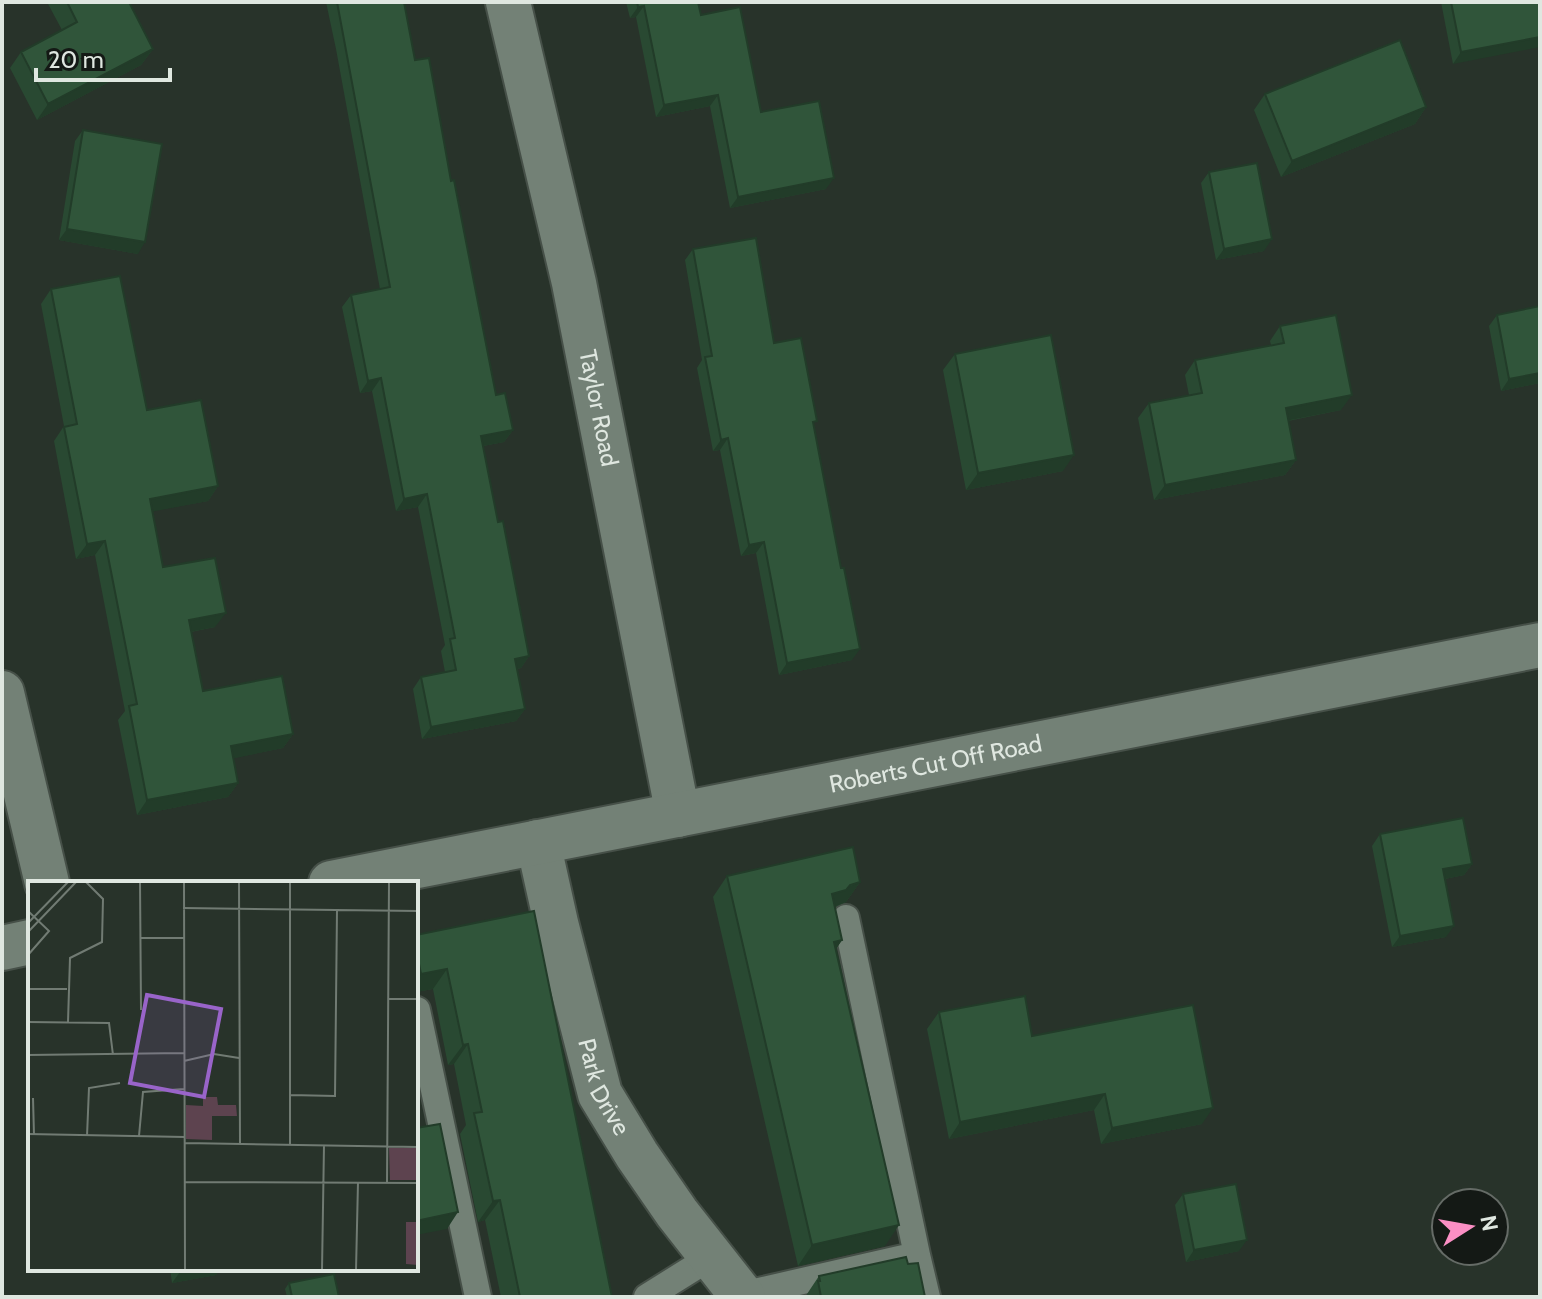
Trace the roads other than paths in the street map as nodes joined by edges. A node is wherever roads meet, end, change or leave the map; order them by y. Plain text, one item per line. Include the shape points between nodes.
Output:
1 (508, 2) edge
2 (1540, 645) edge
3 (2, 693) edge
4 (678, 815) junction
5 (538, 842) junction
6 (47, 881) edge
7 (341, 881) edge
8 (846, 918) edge
9 (28, 942) edge
10 (2, 948) edge
11 (418, 1015) edge
12 (917, 1255) junction
13 (711, 1257) junction
14 (742, 1296) edge
15 (478, 1297) edge
16 (647, 1297) edge
17 (927, 1297) edge

1 - 4 street, Taylor Road via 574,283
2 - 4 street, Roberts Cut Off Road
3 - 6 street
4 - 5 street, Roberts Cut Off Road
5 - 7 street, Roberts Cut Off Road
5 - 13 street, Park Drive via 600,1094
8 - 12 lane
9 - 10 street
11 - 15 lane
12 - 14 lane
12 - 17 lane
13 - 14 street, Park Drive
13 - 16 lane

